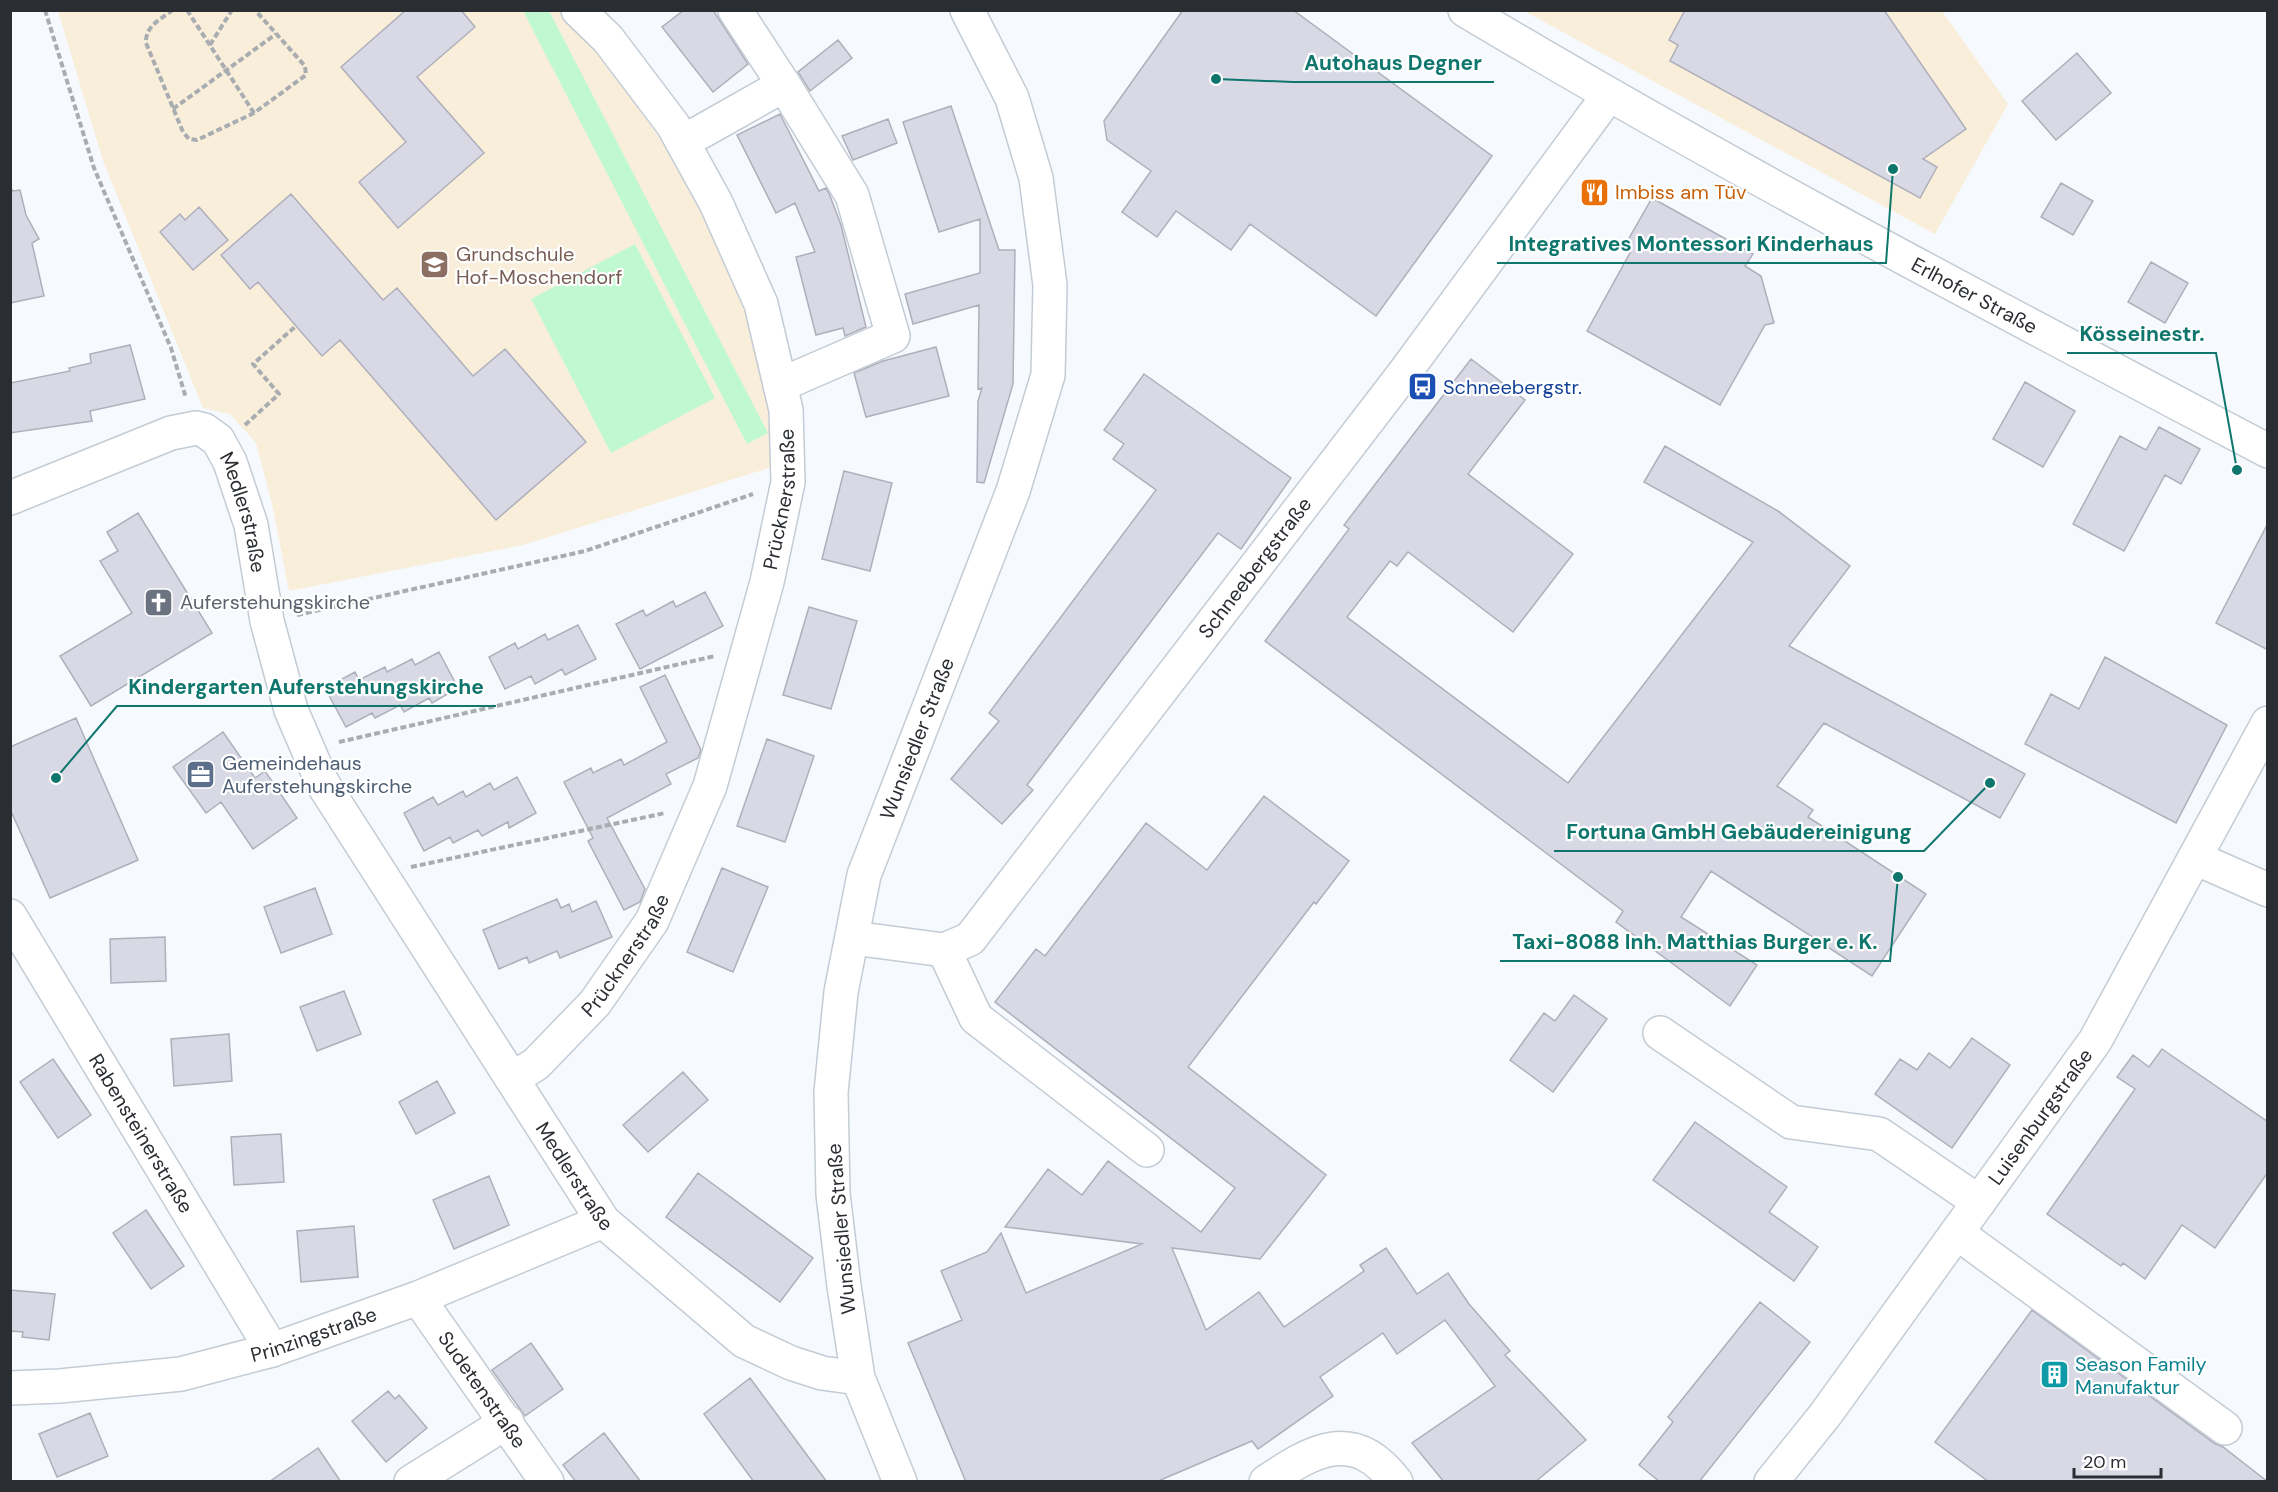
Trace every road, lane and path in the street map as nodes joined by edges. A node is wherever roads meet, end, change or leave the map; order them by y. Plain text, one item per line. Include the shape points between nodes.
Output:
1 (45, 10) edge
2 (173, 10) edge
3 (188, 10) edge
4 (232, 10) edge
5 (255, 10) edge
6 (578, 10) edge
7 (735, 10) edge
8 (967, 10) edge
9 (1465, 10) edge
10 (276, 34) junction
11 (210, 45) junction
12 (226, 70) junction
13 (784, 85) junction
14 (1608, 96) junction
15 (173, 109) junction
16 (254, 113) junction
17 (682, 142) junction
18 (296, 326) dead end
19 (780, 385) junction
20 (196, 428) junction
21 (224, 448) junction
22 (2268, 451) edge
23 (788, 482) junction
24 (10, 498) edge
25 (267, 621) junction
26 (748, 649) junction
27 (2268, 723) edge
28 (308, 750) junction
29 (702, 804) junction
30 (2195, 858) junction
31 (381, 874) junction
32 (2268, 891) edge
33 (10, 916) edge
34 (853, 938) junction
35 (944, 950) junction
36 (1660, 1033) dead end
37 (512, 1078) junction
38 (1147, 1150) dead end
39 (1979, 1202) junction
40 (603, 1221) junction
41 (1957, 1233) junction
42 (418, 1298) junction
43 (272, 1350) junction
44 (858, 1378) junction
45 (10, 1388) edge
46 (507, 1422) junction
47 (2225, 1428) dead end
48 (411, 1482) edge
49 (547, 1482) edge
50 (900, 1482) edge
51 (1266, 1482) edge
52 (1396, 1482) edge
53 (1771, 1482) edge

1 - 20 path via 94,168 171,348
2 - 15 path via 152,26 146,38
3 - 11 path
4 - 11 path
5 - 10 path
6 - 17 street, Prücknerstraße via 608,39
7 - 13 street
8 - 34 street, Wunsiedler Straße via 1012,98 1036,178 1050,285 1048,375 1013,491 864,875
9 - 14 street, Erlhofer Straße
10 - 12 path
10 - 16 path via 305,66 306,75
11 - 12 path
12 - 15 path
12 - 16 path
13 - 17 street
13 - 19 street via 852,195 893,336
14 - 22 street, Erlhofer Straße via 1963,291
14 - 35 street, Schneebergstraße via 1405,372 977,930 970,939
15 - 16 path via 185,135 193,140 210,136
17 - 19 street, Prücknerstraße via 716,203 761,304
18 - 21 path via 253,364 279,394
19 - 23 street, Prücknerstraße via 786,410
20 - 21 street, Medlerstraße via 210,434
20 - 24 street via 171,433
21 - 25 street, Medlerstraße via 251,525
23 - 25 path via 585,551
23 - 26 street, Prücknerstraße
25 - 28 street, Medlerstraße via 291,710
26 - 28 path
26 - 29 street, Prücknerstraße
27 - 30 street, Luisenburgstraße
28 - 31 street, Medlerstraße via 323,784
29 - 31 path
29 - 37 street, Prücknerstraße via 652,921 595,1003 536,1064
30 - 32 street
30 - 39 street, Luisenburgstraße via 2095,1041
31 - 37 street, Medlerstraße
33 - 43 street, Rabensteinerstraße
34 - 35 street
34 - 44 street, Wunsiedler Straße via 841,992 831,1092 833,1194
35 - 38 street via 976,1018
36 - 39 street via 1791,1122 1879,1134
37 - 40 street, Medlerstraße
39 - 41 street, Luisenburgstraße
40 - 42 street, Prinzingstraße
40 - 44 street, Medlerstraße via 744,1341 791,1364
41 - 47 street
41 - 53 street, Luisenburgstraße via 1825,1415
42 - 43 street, Prinzingstraße
42 - 46 street, Sudetenstraße
43 - 45 street, Prinzingstraße via 181,1374
44 - 50 street, Wunsiedler Straße
46 - 48 street
46 - 49 street, Sudetenstraße
51 - 52 street via 1322,1449 1357,1449 1386,1469

